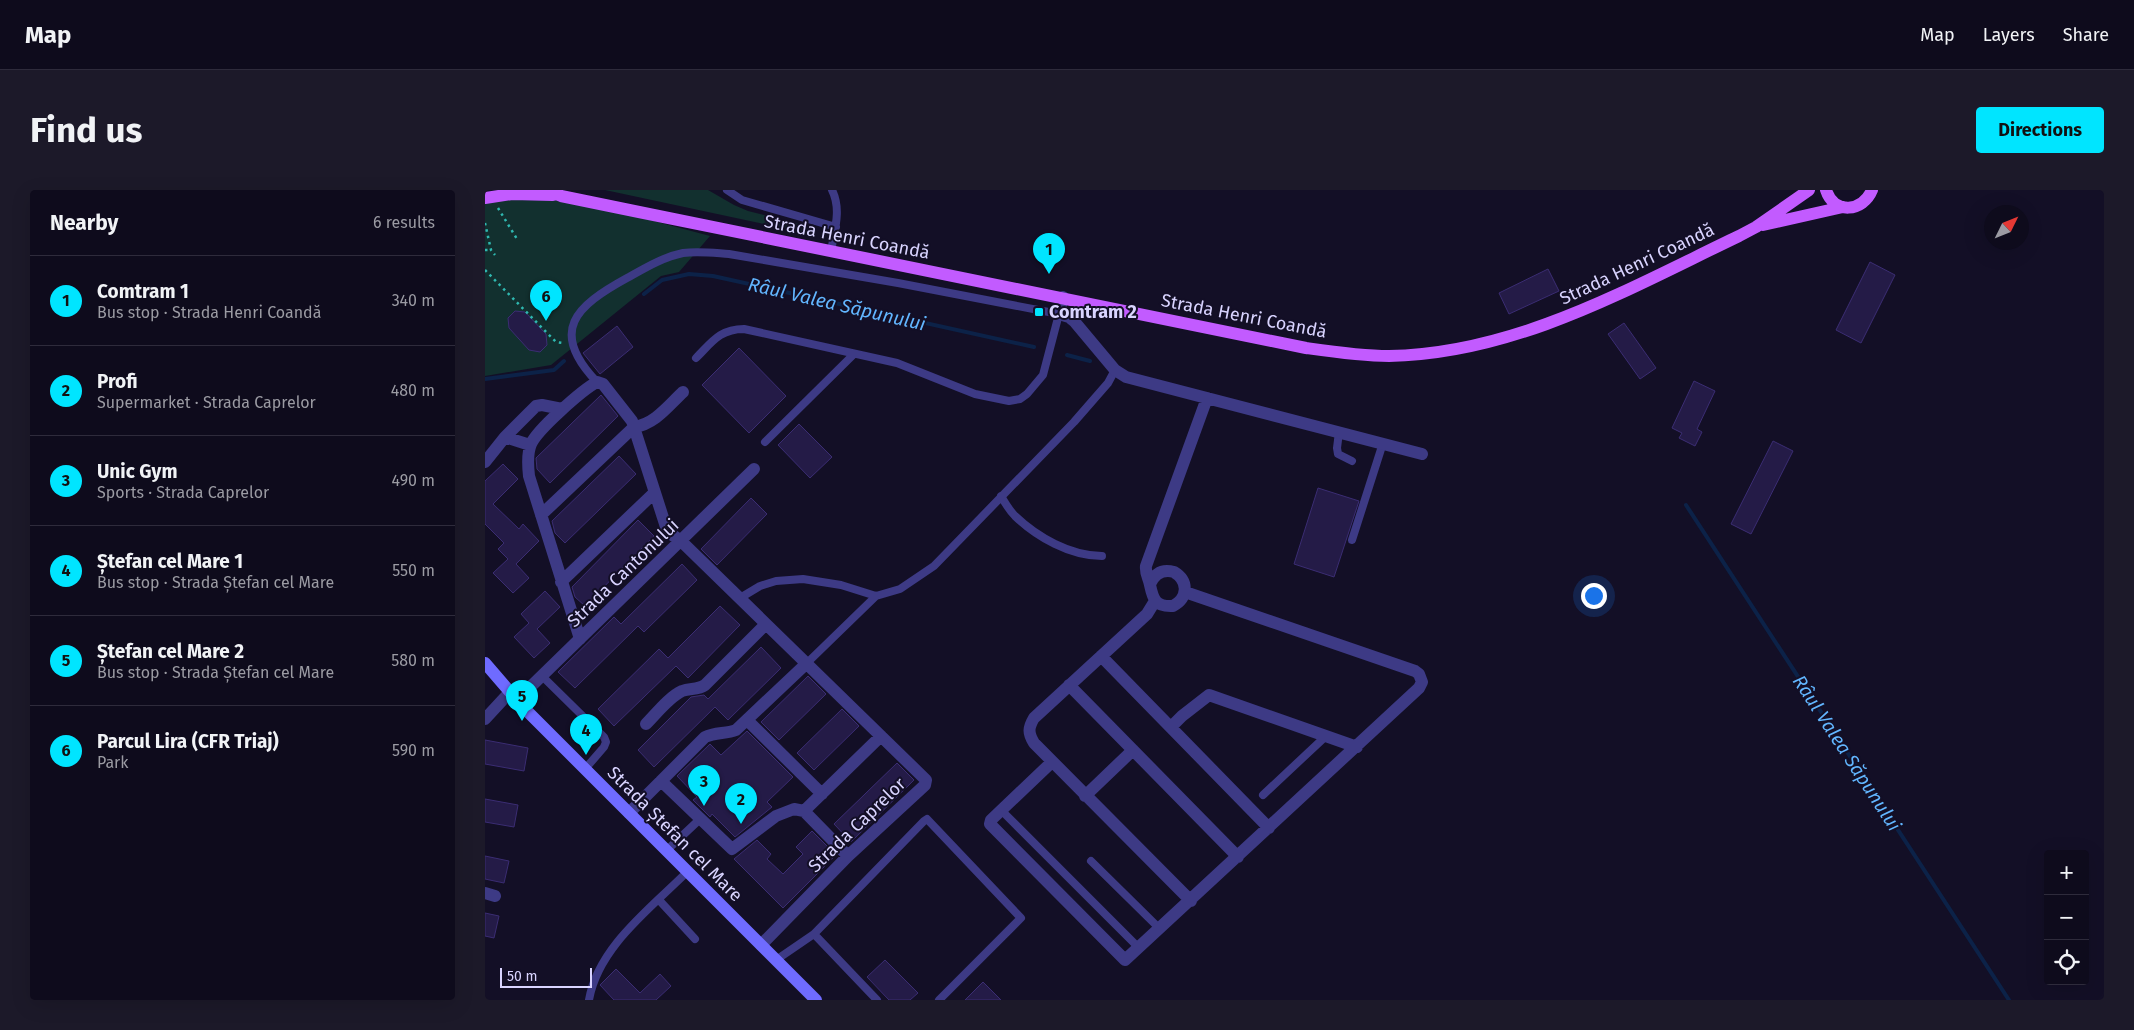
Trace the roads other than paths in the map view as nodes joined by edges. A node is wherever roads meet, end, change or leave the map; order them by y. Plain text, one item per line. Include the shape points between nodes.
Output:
1 (545, 190) edge
2 (727, 190) edge
3 (831, 190) edge
4 (1809, 190) edge
5 (1825, 190) edge
6 (1872, 190) edge
7 (561, 196) junction
8 (489, 197) edge
9 (1843, 207) junction
10 (1756, 226) junction
11 (835, 227) junction
12 (831, 252) junction
13 (1063, 298) junction
14 (1059, 314) junction
15 (854, 354) junction
16 (696, 358) dead end
17 (1115, 370) junction
18 (597, 382) junction
19 (683, 392) dead end
20 (1207, 398) junction
21 (562, 409) junction
22 (634, 427) junction
23 (1339, 432) junction
24 (505, 437) junction
25 (765, 442) dead end
26 (1383, 443) junction
27 (530, 445) junction
28 (1422, 454) dead end
29 (1352, 461) dead end
30 (485, 462) edge
31 (754, 469) dead end
32 (654, 493) junction
33 (1001, 496) junction
34 (541, 515) junction
35 (1352, 540) dead end
36 (681, 541) junction
37 (1102, 556) dead end
38 (561, 582) junction
39 (1150, 584) junction
40 (1185, 592) junction
41 (876, 596) junction
42 (740, 598) junction
43 (1155, 601) junction
44 (766, 624) junction
45 (580, 639) junction
46 (1101, 656) junction
47 (485, 663) edge
48 (807, 663) junction
49 (542, 676) junction
50 (1069, 686) junction
51 (513, 697) junction
52 (485, 719) edge
53 (747, 720) junction
54 (646, 724) dead end
55 (1171, 727) junction
56 (881, 736) junction
57 (1326, 736) junction
58 (1357, 747) junction
59 (1133, 750) junction
60 (1052, 762) junction
61 (585, 769) junction
62 (661, 781) junction
63 (822, 794) junction
64 (1263, 795) dead end
65 (1085, 796) junction
66 (1001, 810) junction
67 (804, 811) junction
68 (629, 813) junction
69 (699, 820) junction
70 (1269, 828) junction
71 (666, 851) junction
72 (848, 856) junction
73 (1238, 857) junction
74 (1091, 861) dead end
75 (687, 872) junction
76 (659, 900) junction
77 (1191, 901) junction
78 (1160, 929) junction
79 (814, 934) junction
80 (695, 939) dead end
81 (761, 945) junction
82 (1139, 948) junction
83 (776, 960) junction
84 (811, 998) edge
85 (589, 1000) edge
86 (877, 1000) edge
87 (939, 1000) edge

1 - 7 main road, Strada Henri Coandă
2 - 11 lane via 742,200
3 - 11 lane via 836,198
4 - 10 main road, Strada Henri Coandă
5 - 9 main road via 1830,199
6 - 9 main road, Strada Henri Coandă via 1864,203
7 - 8 main road, Strada Henri Coandă via 512,194
7 - 12 main road, Strada Henri Coandă
9 - 10 main road, Strada Henri Coandă
10 - 13 main road, Strada Henri Coandă via 1555,322 1458,349 1417,354 1359,355 1306,348
11 - 12 lane
12 - 13 main road, Strada Henri Coandă
13 - 14 street
14 - 15 lane via 1043,376 1020,399 1009,401 975,394 897,363
14 - 17 street via 1075,321
14 - 18 lane via 729,254 682,253 660,260 599,294 579,314 571,334 571,344 579,362
15 - 16 lane via 731,329 721,334
15 - 25 lane
17 - 20 street via 1139,381
17 - 33 lane via 1084,410
18 - 21 street
18 - 22 street via 603,384 624,409
19 - 22 street via 649,423
20 - 23 street
20 - 39 street via 1146,566
21 - 24 street via 536,406
21 - 27 street
22 - 32 street
22 - 34 street
23 - 26 street
23 - 29 lane via 1338,454
24 - 27 street
24 - 30 street
26 - 28 street
26 - 35 lane
27 - 34 street via 529,476
31 - 36 street, Strada Cantonului
32 - 36 street via 666,527
32 - 38 street
33 - 37 lane via 1014,515 1043,537 1069,551
33 - 41 lane via 933,566 901,589
34 - 38 street
36 - 42 street
36 - 45 street, Strada Cantonului
38 - 45 street
39 - 40 street via 1162,571 1174,572 1183,580
39 - 43 street
40 - 43 street via 1173,606 1160,605
40 - 58 street via 1419,674 1422,682 1419,688
41 - 42 lane via 841,585 803,579 776,581
41 - 48 lane
42 - 44 street
43 - 46 street via 1147,614
44 - 48 street
44 - 54 street via 705,685 676,695
45 - 49 street, Strada Cantonului
46 - 50 street
46 - 55 street
47 - 51 main road, Strada Ștefan cel Mare
48 - 53 street
48 - 56 street
49 - 51 street, Strada Cantonului
49 - 61 lane via 604,737 604,747
50 - 59 street
50 - 60 street via 1034,718 1029,728 1029,736
51 - 52 street
51 - 61 main road, Strada Ștefan cel Mare
53 - 62 street via 729,733 712,733 705,737
53 - 63 street
55 - 57 street via 1209,695
55 - 70 street
56 - 63 street
56 - 72 street, Strada Caprelor via 923,776 925,785
57 - 58 street
57 - 64 lane
58 - 70 street
59 - 65 street
59 - 73 street
60 - 65 street
60 - 66 street
61 - 68 main road, Strada Ștefan cel Mare
62 - 68 street
62 - 69 street
63 - 67 street
65 - 77 street
66 - 82 lane
66 - 82 street via 991,820 992,829 1123,959 1127,960
67 - 69 street via 787,810 733,850
67 - 72 street
68 - 71 main road, Strada Ștefan cel Mare
69 - 71 lane
70 - 73 street
71 - 75 main road, Strada Ștefan cel Mare
72 - 81 street, Strada Caprelor
73 - 77 street
74 - 78 lane
75 - 76 lane
75 - 81 main road, Strada Ștefan cel Mare
76 - 80 lane
76 - 85 lane via 624,936 601,967
77 - 78 street
78 - 82 street
79 - 83 lane
79 - 86 lane
79 - 87 lane via 927,820 1021,918
81 - 83 main road, Strada Ștefan cel Mare
83 - 84 main road, Strada Ștefan cel Mare

